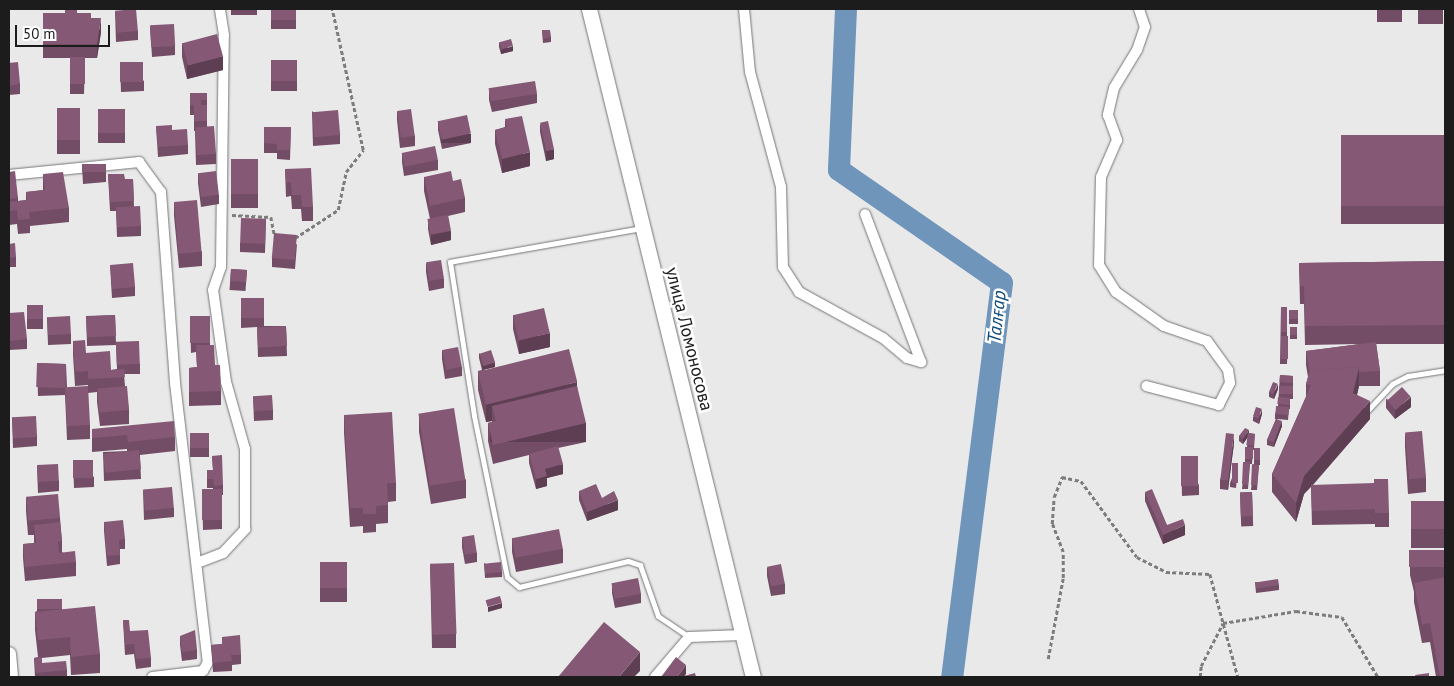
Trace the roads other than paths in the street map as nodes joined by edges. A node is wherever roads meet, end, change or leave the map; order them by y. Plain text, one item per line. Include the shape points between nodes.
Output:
1 (220, 9) edge
2 (589, 9) edge
3 (744, 9) edge
4 (1139, 9) edge
5 (9, 175) edge
6 (865, 214) dead end
7 (643, 228) junction
8 (1445, 370) edge
9 (1146, 386) dead end
10 (1367, 411) edge
11 (197, 563) junction
12 (742, 636) junction
13 (689, 637) junction
14 (9, 654) edge
15 (12, 677) edge
16 (152, 677) edge
17 (655, 677) edge
18 (752, 677) edge

1 - 11 street via 225,74 222,267 213,290 226,382 245,448 245,529 223,553
2 - 7 main road, улица Ломоносова
3 - 6 street via 750,72 781,188 783,267 799,292 883,338 908,358 921,362
4 - 9 street via 1145,26 1136,50 1114,88 1108,115 1117,140 1101,177 1099,265 1116,292 1164,326 1207,341 1228,370 1230,383 1220,406
5 - 11 street via 139,162 161,192 175,383
7 - 12 main road, улица Ломоносова
7 - 13 lane via 450,262 474,416 507,577 519,587 628,561 640,565 658,616
8 - 10 lane via 1408,376 1392,384
11 - 16 street via 208,662 203,671
12 - 13 street
12 - 18 main road, улица Ломоносова
13 - 17 street
14 - 15 street

